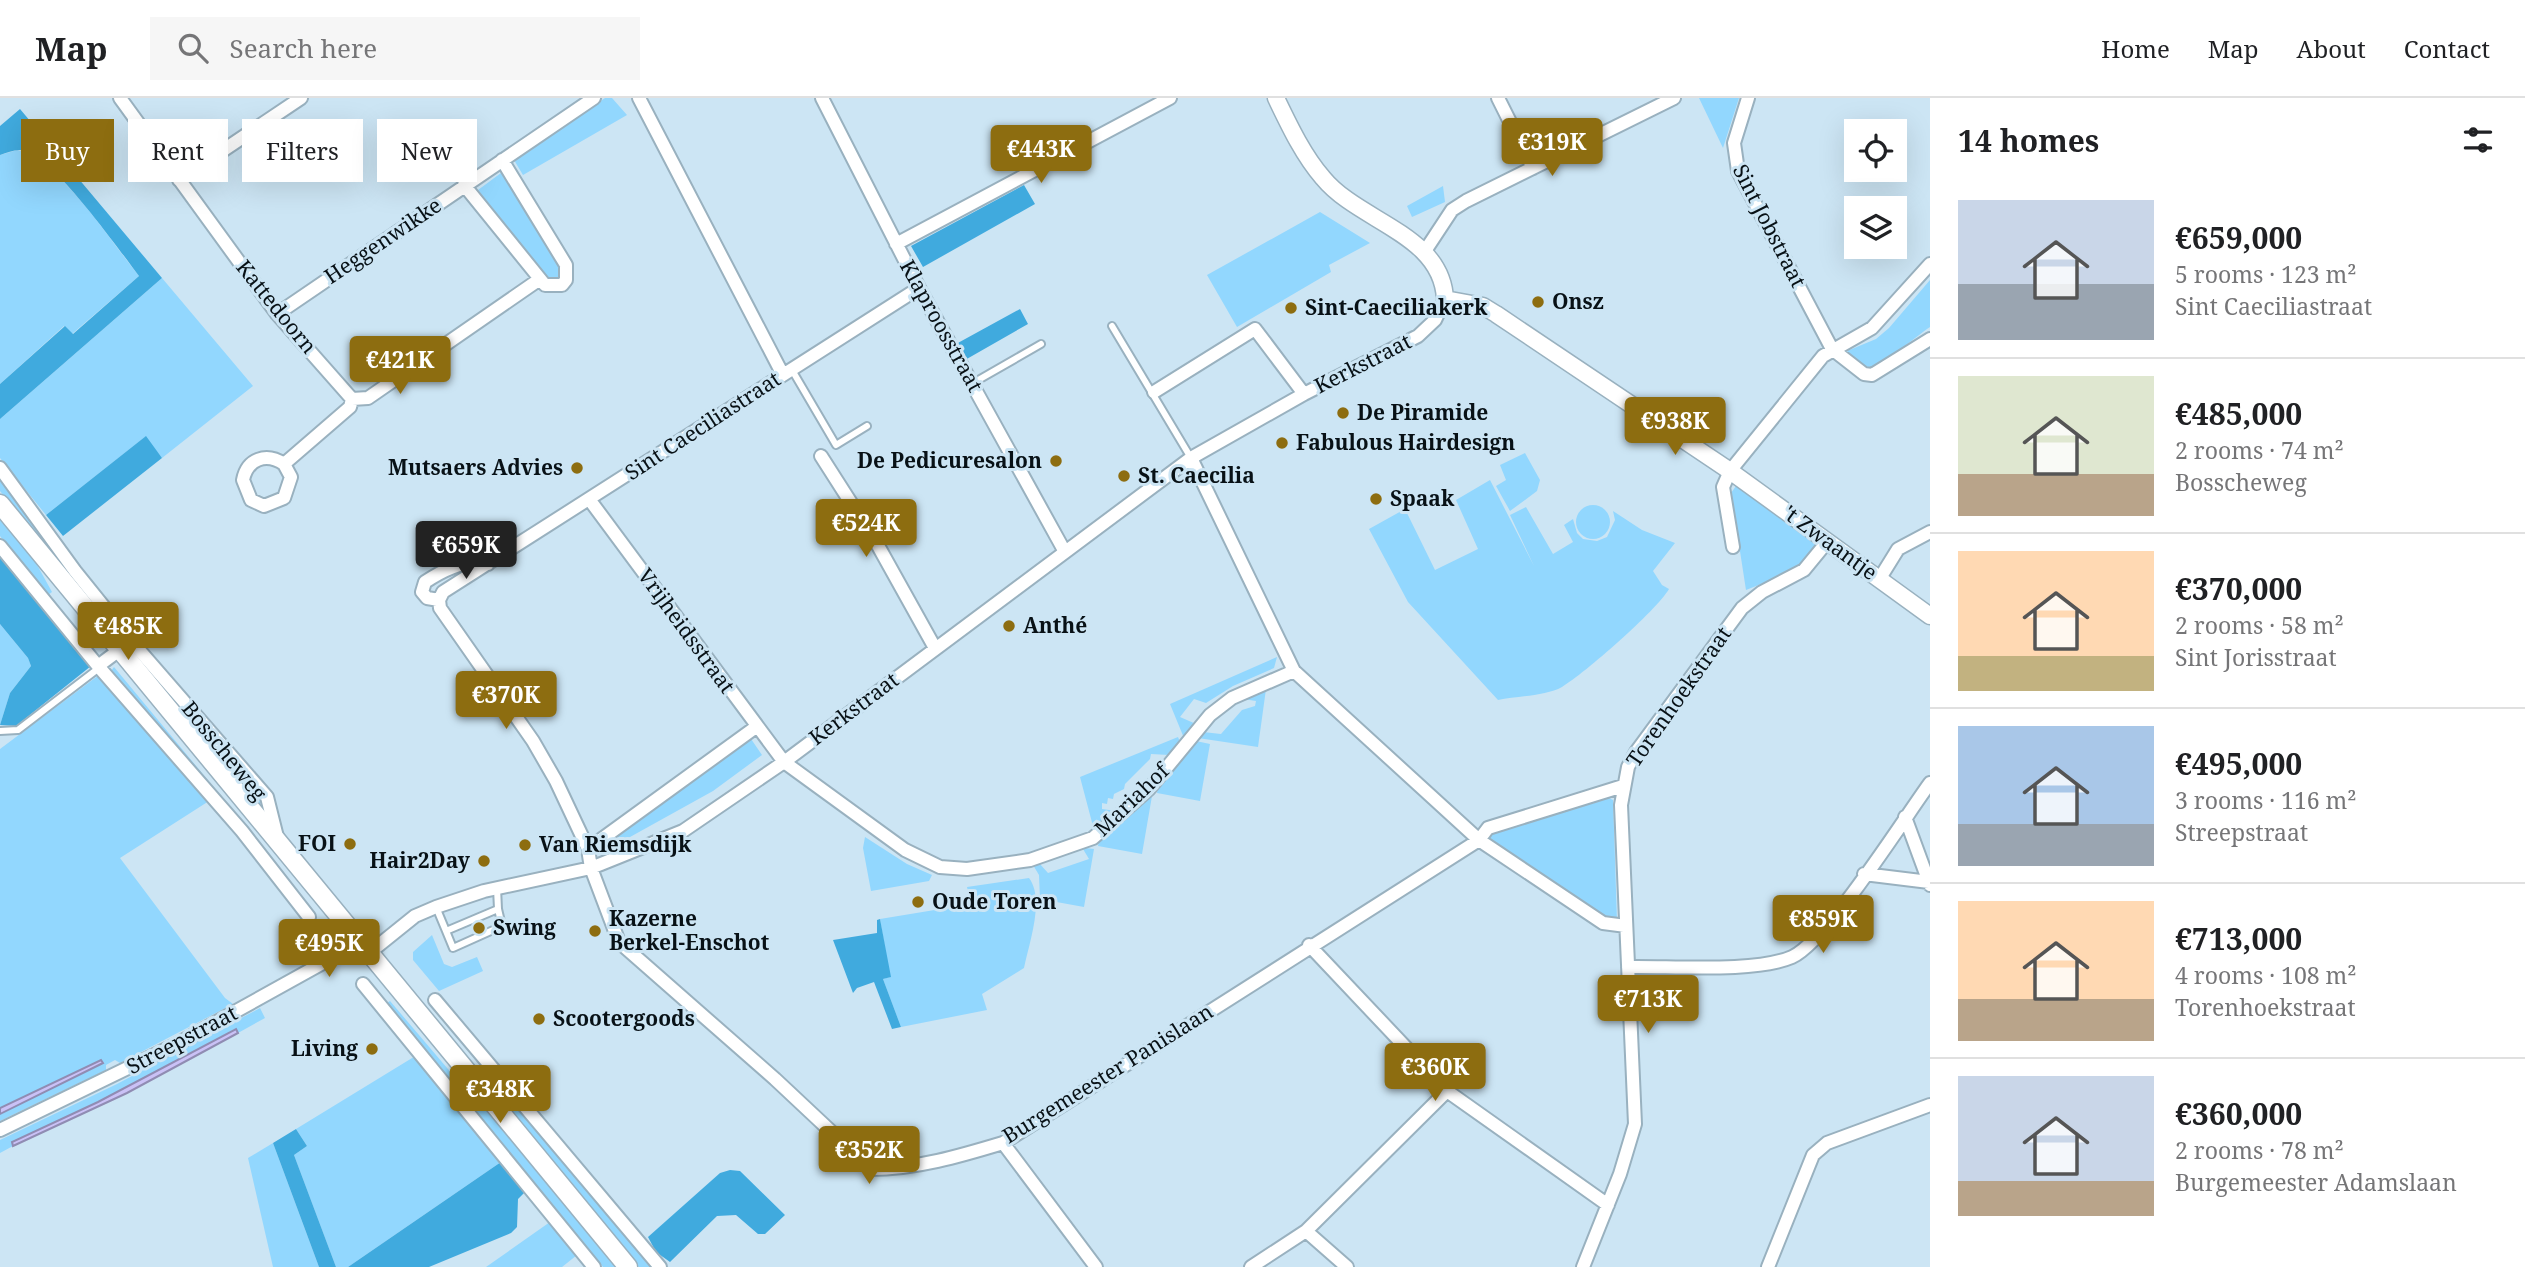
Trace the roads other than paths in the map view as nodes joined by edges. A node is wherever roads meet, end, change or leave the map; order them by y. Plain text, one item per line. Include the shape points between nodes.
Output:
1 (120, 98) edge
2 (301, 98) edge
3 (594, 98) edge
4 (639, 98) edge
5 (822, 98) edge
6 (1170, 98) edge
7 (1276, 98) edge
8 (1498, 98) edge
9 (1674, 98) edge
10 (1748, 98) edge
11 (135, 119) edge
12 (228, 147) edge
13 (502, 160) junction
14 (1533, 169) junction
15 (180, 182) edge
16 (464, 185) junction
17 (896, 244) junction
18 (1425, 251) junction
19 (1930, 264) edge
20 (540, 279) junction
21 (919, 288) junction
22 (1445, 299) junction
23 (277, 314) junction
24 (1112, 326) dead end
25 (1930, 340) edge
26 (1041, 345) dead end
27 (1832, 349) junction
28 (787, 372) junction
29 (973, 383) junction
30 (1154, 392) junction
31 (1304, 394) junction
32 (352, 399) junction
33 (867, 426) dead end
34 (821, 456) dead end
35 (1191, 458) junction
36 (284, 464) dead end
37 (0, 468) edge
38 (1730, 471) junction
39 (589, 499) junction
40 (0, 504) edge
41 (1930, 532) edge
42 (1827, 542) junction
43 (0, 546) edge
44 (1733, 547) dead end
45 (1065, 552) junction
46 (488, 564) junction
47 (1880, 578) junction
48 (439, 600) junction
49 (1930, 616) edge
50 (935, 648) junction
51 (118, 651) junction
52 (98, 667) junction
53 (1294, 671) junction
54 (756, 727) junction
55 (0, 731) edge
56 (784, 762) junction
57 (1930, 783) edge
58 (1623, 786) junction
59 (1905, 817) junction
60 (1479, 840) junction
61 (279, 843) junction
62 (589, 849) junction
63 (591, 868) junction
64 (1864, 874) junction
65 (1930, 884) edge
66 (497, 888) junction
67 (436, 907) junction
68 (498, 909) junction
69 (309, 918) dead end
70 (1626, 926) junction
71 (446, 931) junction
72 (1310, 945) junction
73 (363, 946) junction
74 (1628, 967) junction
75 (363, 984) dead end
76 (435, 1000) dead end
77 (503, 1085) junction
78 (1447, 1091) junction
79 (485, 1093) junction
80 (462, 1105) junction
81 (1930, 1105) edge
82 (0, 1130) edge
83 (1003, 1143) junction
84 (1608, 1205) junction
85 (1306, 1231) junction
86 (594, 1267) edge
87 (628, 1267) edge
88 (660, 1267) edge
89 (1096, 1267) edge
90 (1251, 1267) edge
91 (1347, 1267) edge
92 (1583, 1267) edge
93 (1768, 1267) edge

1 - 11 street, Kattedoorn
2 - 12 street
3 - 13 street, Heggenwikke
4 - 28 street
5 - 17 street, Klaproosstraat
6 - 17 street
7 - 18 street via 1323,179 1351,205
8 - 14 street
9 - 14 street
10 - 27 street, Sint Jobstraat via 1734,144 1738,172
13 - 16 street, Heggenwikke
13 - 20 street via 566,265 562,285 550,287
14 - 18 street via 1452,210
15 - 23 street, Kattedoorn
16 - 20 street
16 - 23 street, Heggenwikke
17 - 21 street, Klaproosstraat
18 - 22 street via 1438,269
19 - 27 street via 1872,328
20 - 32 street via 368,398
21 - 28 street, Sint Caeciliastraat
21 - 29 street, Klaproosstraat
22 - 31 street, Kerkstraat via 1435,320 1418,336
22 - 38 street, 't Zwaantje via 1483,306
23 - 32 street, Kattedoorn
24 - 30 lane via 1148,390
25 - 27 street via 1872,375 1864,374
26 - 29 lane
27 - 38 street
28 - 33 lane via 836,446
28 - 39 street, Sint Caeciliastraat
29 - 45 street, Klaproosstraat
30 - 31 street, Kerkstraat via 1255,329
30 - 35 lane
31 - 35 street, Kerkstraat
32 - 36 street via 350,407
34 - 50 street
35 - 45 street, Kerkstraat
35 - 53 street
37 - 61 street, Bosscheweg via 125,632 267,797
38 - 42 street, 't Zwaantje
38 - 44 street via 1723,487
39 - 46 street, Sint Caeciliastraat
39 - 54 street, Vrijheidsstraat
40 - 51 main road, Bosscheweg
41 - 47 street via 1898,549
42 - 47 street, 't Zwaantje
42 - 58 street, Torenhoekstraat via 1804,570 1742,608 1636,752
43 - 52 street, Bosscheweg
45 - 50 street, Kerkstraat
46 - 48 street, Sint Caeciliastraat
46 - 48 street, Sint Caeciliastraat via 460,565 425,582 422,592
47 - 49 street, 't Zwaantje
48 - 62 street via 440,608 533,741
50 - 56 street, Kerkstraat
51 - 52 street
51 - 61 main road, Bosscheweg
52 - 55 lane via 18,730
52 - 69 street, Bosscheweg via 242,831
53 - 56 street, Mariahof via 1232,698 1210,715 1149,789 1093,838 1030,860 956,869 920,859
53 - 60 street
54 - 56 street, Vrijheidsstraat
54 - 62 street
56 - 63 street, Kerkstraat via 683,831
57 - 59 street
58 - 60 street, Burgemeester Panislaan via 1488,828
58 - 70 street, Torenhoekstraat
59 - 64 street
59 - 65 street
60 - 70 street via 1603,923
60 - 72 street, Burgemeester Panislaan
61 - 73 main road, Bosscheweg
62 - 63 street
63 - 66 street, Kerkstraat
63 - 83 street, Burgemeester Panislaan via 619,942 871,1169 951,1158
64 - 65 street
64 - 74 street via 1822,934 1793,957 1758,965
66 - 67 street, Kerkstraat
66 - 68 lane
67 - 71 lane
67 - 73 street, Kerkstraat
68 - 71 lane
68 - 71 lane via 502,926 453,948
70 - 74 street, Torenhoekstraat
72 - 78 street
72 - 83 street, Burgemeester Panislaan
73 - 79 main road, Bosscheweg
73 - 82 street, Streepstraat via 339,954 186,1039
74 - 84 street, Torenhoekstraat via 1635,1124
75 - 80 street
76 - 77 street
77 - 79 street
77 - 88 street
78 - 84 street
78 - 85 street
79 - 80 street
79 - 87 main road, Bosscheweg
80 - 86 street
81 - 93 street via 1827,1143 1814,1156
83 - 89 street
84 - 92 street, Torenhoekstraat
85 - 90 street
85 - 91 street

